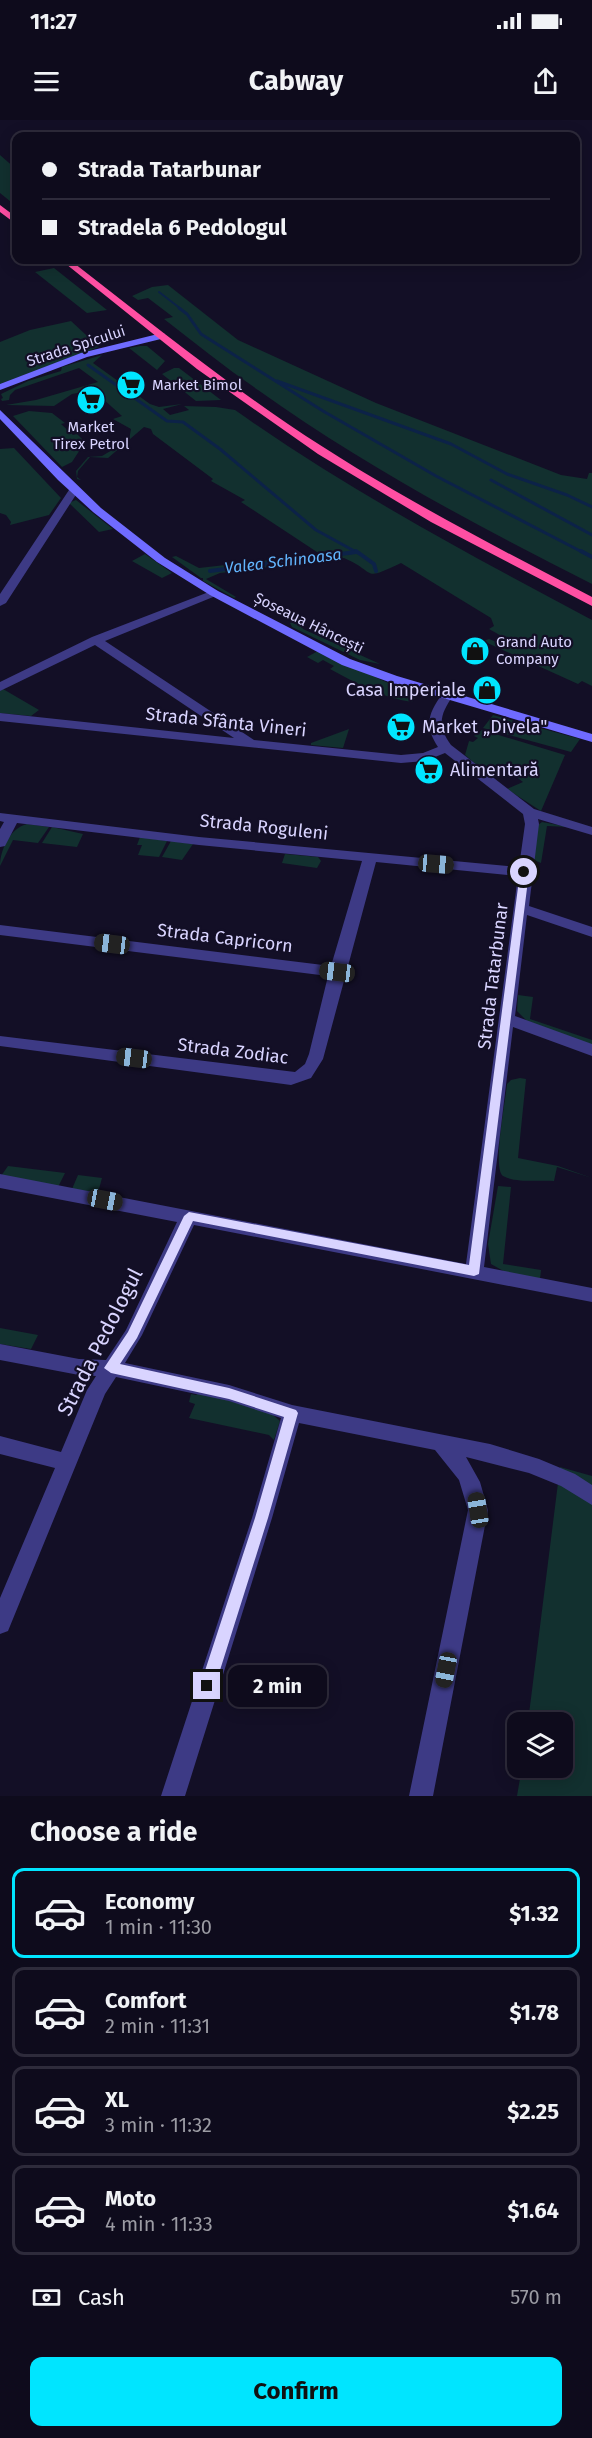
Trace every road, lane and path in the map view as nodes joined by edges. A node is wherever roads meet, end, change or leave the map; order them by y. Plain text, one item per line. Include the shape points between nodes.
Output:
1 (0, 208) edge
2 (12, 218) edge
3 (70, 264) edge
4 (162, 336) junction
5 (0, 387) edge
6 (0, 413) edge
7 (74, 490) junction
8 (214, 593) junction
9 (592, 602) edge
10 (0, 603) edge
11 (96, 640) junction
12 (0, 687) edge
13 (447, 696) junction
14 (0, 717) edge
15 (592, 738) edge
16 (250, 742) junction
17 (446, 747) junction
18 (529, 812) junction
19 (6, 818) edge
20 (592, 831) edge
21 (0, 843) edge
22 (370, 857) junction
23 (524, 872) junction
24 (521, 908) junction
25 (0, 930) edge
26 (592, 932) edge
27 (337, 972) junction
28 (507, 1019) junction
29 (0, 1041) edge
30 (592, 1050) edge
31 (0, 1181) edge
32 (189, 1216) junction
33 (474, 1271) junction
34 (592, 1295) edge
35 (0, 1352) edge
36 (111, 1368) junction
37 (292, 1413) junction
38 (0, 1445) edge
39 (442, 1445) junction
40 (67, 1462) junction
41 (592, 1496) edge
42 (1, 1619) edge
43 (173, 1796) edge
44 (421, 1796) edge

1 - 2 highway
3 - 4 highway
4 - 5 street, Strada Spicului via 84,356
4 - 9 highway via 320,450 443,523
6 - 7 street, Șoseaua Hâncești
7 - 8 street, Șoseaua Hâncești via 161,560
7 - 10 street
8 - 11 street
8 - 13 street, Șoseaua Hâncești via 346,662
11 - 12 street
11 - 16 street
13 - 15 street, Șoseaua Hâncești
13 - 17 street via 434,715 435,731
14 - 16 street, Strada Sfânta Vineri
16 - 17 street, Strada Sfânta Vineri via 401,759 425,757
17 - 18 street
18 - 20 street
18 - 23 street, Strada Tatarbunar via 532,824
19 - 21 street
19 - 22 street, Strada Roguleni
22 - 23 street, Strada Roguleni
22 - 27 street, Strada Zodiac
23 - 24 street, Strada Tatarbunar
24 - 26 street
24 - 28 street, Strada Tatarbunar
25 - 27 street, Strada Capricorn
27 - 29 street, Strada Zodiac via 313,1067 301,1077 291,1079
28 - 30 street
28 - 33 street, Strada Tatarbunar
31 - 32 street
32 - 33 street
32 - 36 street, Strada Pedologul via 133,1335
33 - 34 street
35 - 36 street
36 - 37 street via 229,1393
36 - 40 street, Strada Pedologul via 97,1390
37 - 39 street
37 - 43 street
38 - 40 street
39 - 41 street via 515,1459 568,1480
39 - 44 street via 466,1471 478,1510
40 - 42 street, Strada Pedologul

